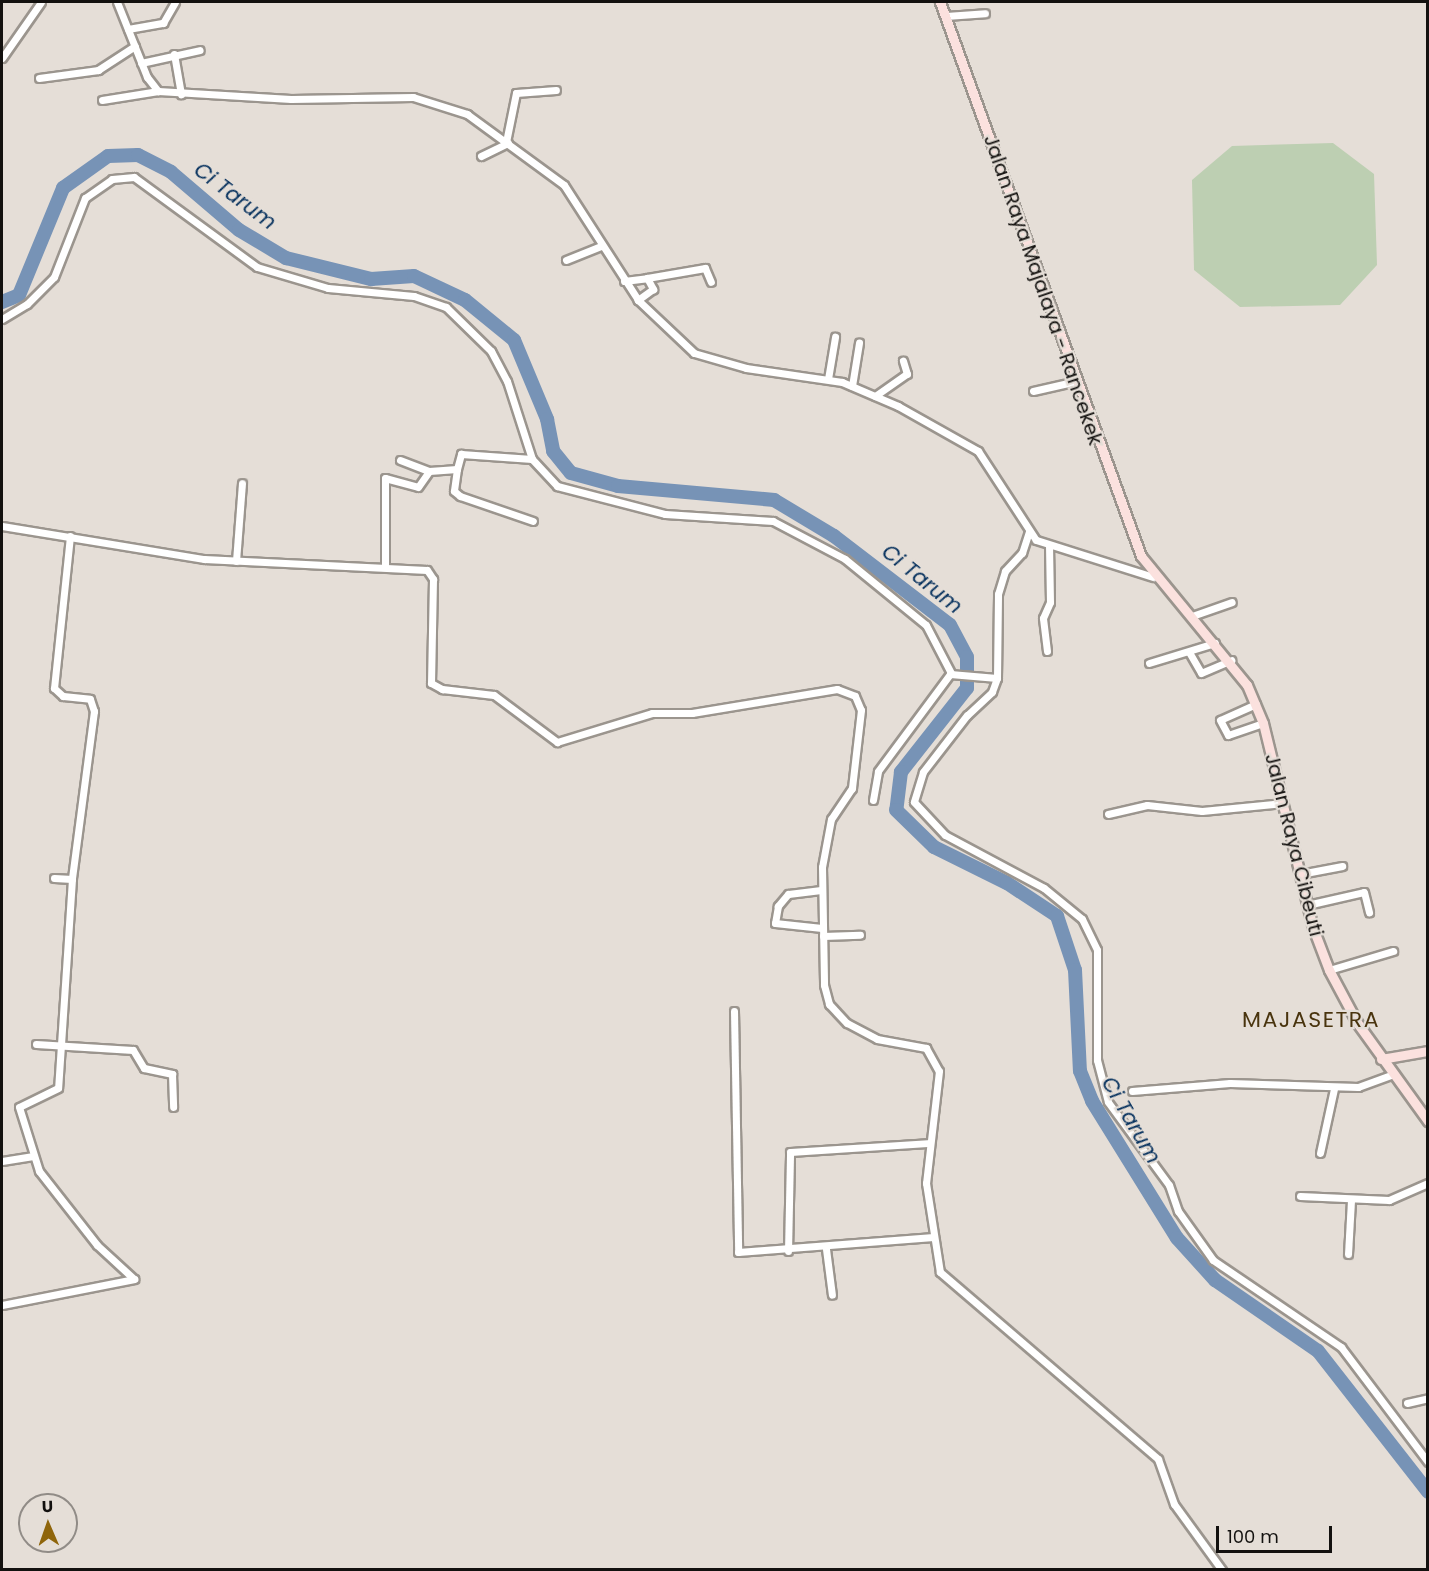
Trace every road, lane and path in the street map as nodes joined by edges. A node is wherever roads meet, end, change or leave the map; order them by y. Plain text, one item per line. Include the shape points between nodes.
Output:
1 (42, 2) edge
2 (117, 2) edge
3 (175, 2) edge
4 (940, 2) edge
5 (985, 13) dead end
6 (946, 16) junction
7 (128, 29) junction
8 (135, 46) junction
9 (200, 50) dead end
10 (174, 54) junction
11 (2, 58) edge
12 (141, 63) junction
13 (39, 78) dead end
14 (556, 90) dead end
15 (158, 91) junction
16 (181, 94) junction
17 (102, 100) dead end
18 (507, 142) junction
19 (481, 156) dead end
20 (600, 246) junction
21 (566, 260) dead end
22 (647, 278) junction
23 (624, 281) junction
24 (711, 282) dead end
25 (638, 300) junction
26 (2, 319) edge
27 (835, 337) dead end
28 (859, 343) dead end
29 (903, 361) dead end
30 (828, 379) junction
31 (1077, 381) junction
32 (852, 386) junction
33 (1034, 391) dead end
34 (875, 396) junction
35 (532, 459) junction
36 (400, 460) dead end
37 (457, 469) junction
38 (429, 471) junction
39 (242, 483) dead end
40 (532, 521) dead end
41 (2, 526) edge
42 (1029, 531) junction
43 (70, 536) junction
44 (1049, 546) junction
45 (236, 561) junction
46 (385, 566) junction
47 (1153, 577) junction
48 (1232, 602) dead end
49 (1192, 616) junction
50 (1215, 643) junction
51 (1047, 651) dead end
52 (1189, 652) junction
53 (1232, 660) junction
54 (1149, 663) dead end
55 (953, 673) junction
56 (995, 678) junction
57 (1256, 704) junction
58 (1263, 723) junction
59 (873, 800) dead end
60 (1284, 803) junction
61 (1108, 814) dead end
62 (1342, 866) dead end
63 (1300, 874) junction
64 (54, 878) dead end
65 (72, 879) junction
66 (821, 890) junction
67 (1307, 905) junction
68 (1369, 912) dead end
69 (822, 932) junction
70 (861, 935) dead end
71 (1393, 951) dead end
72 (1329, 970) junction
73 (734, 1011) dead end
74 (36, 1044) dead end
75 (60, 1046) junction
76 (1428, 1051) edge
77 (1381, 1059) junction
78 (1391, 1075) junction
79 (1334, 1089) junction
80 (1132, 1091) dead end
81 (173, 1107) dead end
82 (1428, 1121) edge
83 (928, 1143) junction
84 (1320, 1153) dead end
85 (32, 1155) junction
86 (2, 1161) edge
87 (1428, 1184) edge
88 (1300, 1196) dead end
89 (1351, 1200) junction
90 (933, 1237) junction
91 (826, 1249) junction
92 (788, 1251) junction
93 (1348, 1254) dead end
94 (832, 1295) dead end
95 (2, 1305) edge
96 (1428, 1398) edge
97 (1407, 1403) dead end
98 (1428, 1462) edge
99 (1222, 1569) edge

1 - 11 street
2 - 7 street
3 - 7 street via 163,23
4 - 6 main road, Jalan Raya Majalaya - Rancekek
5 - 6 street
6 - 31 main road, Jalan Raya Majalaya - Rancekek
7 - 8 street
8 - 12 street
8 - 13 street via 98,70
9 - 10 street
10 - 12 street
10 - 16 street
12 - 15 street
14 - 18 street via 516,93
15 - 16 street
15 - 17 street
16 - 18 street via 428,99 467,114
18 - 19 street
18 - 20 street via 564,185
20 - 21 street
20 - 23 street
22 - 23 street
22 - 24 street via 705,268
22 - 25 street via 653,289
23 - 25 street
25 - 30 street via 690,350 710,360
26 - 35 street via 27,304 54,277 85,198 112,179 134,177 257,267 328,288 432,300 462,317 507,381
27 - 30 street
28 - 32 street
29 - 34 street via 907,374
30 - 32 street
31 - 33 street
31 - 47 main road, Jalan Raya Majalaya - Rancekek via 1098,447
32 - 34 street
34 - 42 street via 978,451
35 - 37 street via 461,454
35 - 55 street via 557,486 585,495 665,514 773,520 845,559 926,626
36 - 38 street
37 - 38 street
37 - 40 street via 454,491 460,496
38 - 46 street via 418,487 382,482
39 - 45 street
41 - 43 street
42 - 44 street
42 - 56 street via 1022,553 1005,571 998,594
43 - 45 street
43 - 65 street via 54,688 63,696 90,699 94,711
44 - 47 street
44 - 51 street via 1050,602 1043,618
45 - 46 street
46 - 66 street via 427,570 433,577 431,683 442,689 494,695 556,742 652,713 692,713 837,689 855,696 861,710 852,788 826,835
47 - 49 main road, Jalan Raya Cibeuti
48 - 49 street
49 - 50 main road, Jalan Raya Cibeuti
50 - 52 street
50 - 53 main road, Jalan Raya Cibeuti
52 - 53 street via 1201,673
52 - 54 street
53 - 57 main road, Jalan Raya Cibeuti
55 - 56 street
55 - 59 street via 879,771
56 - 98 street via 992,692 967,715 923,772 915,802 945,835 1044,888 1082,919 1097,950 1097,1060 1108,1102 1169,1185 1178,1211 1213,1260 1341,1347
57 - 58 main road, Jalan Raya Cibeuti
57 - 58 street via 1220,720 1228,735
58 - 60 main road, Jalan Raya Cibeuti
60 - 61 street via 1202,811 1147,805
60 - 63 main road, Jalan Raya Cibeuti
62 - 63 street
63 - 67 main road, Jalan Raya Cibeuti
64 - 65 street
65 - 75 street
66 - 69 street
66 - 69 street via 788,894 778,906 775,923
67 - 68 street via 1364,892
67 - 72 main road, Jalan Raya Cibeuti
69 - 70 street
69 - 83 street via 826,995 836,1013 871,1037 931,1053 941,1088
71 - 72 street
72 - 77 main road, Jalan Raya Cibeuti
73 - 92 street via 738,1250
74 - 75 street
75 - 81 street via 132,1050 144,1068 172,1074
75 - 85 street via 56,1090 20,1104
76 - 77 main road
77 - 78 main road, Jalan Raya Cibeuti
78 - 79 street via 1366,1085
78 - 82 main road, Jalan Raya Cibeuti
79 - 80 street via 1230,1083
79 - 84 street
83 - 90 street
83 - 92 street via 790,1152
85 - 86 street
85 - 95 street via 88,1235 134,1279
87 - 89 street via 1392,1199
88 - 89 street
89 - 93 street
90 - 91 street
90 - 99 street via 946,1281 1158,1459 1174,1504
91 - 92 street
91 - 94 street
96 - 97 street

